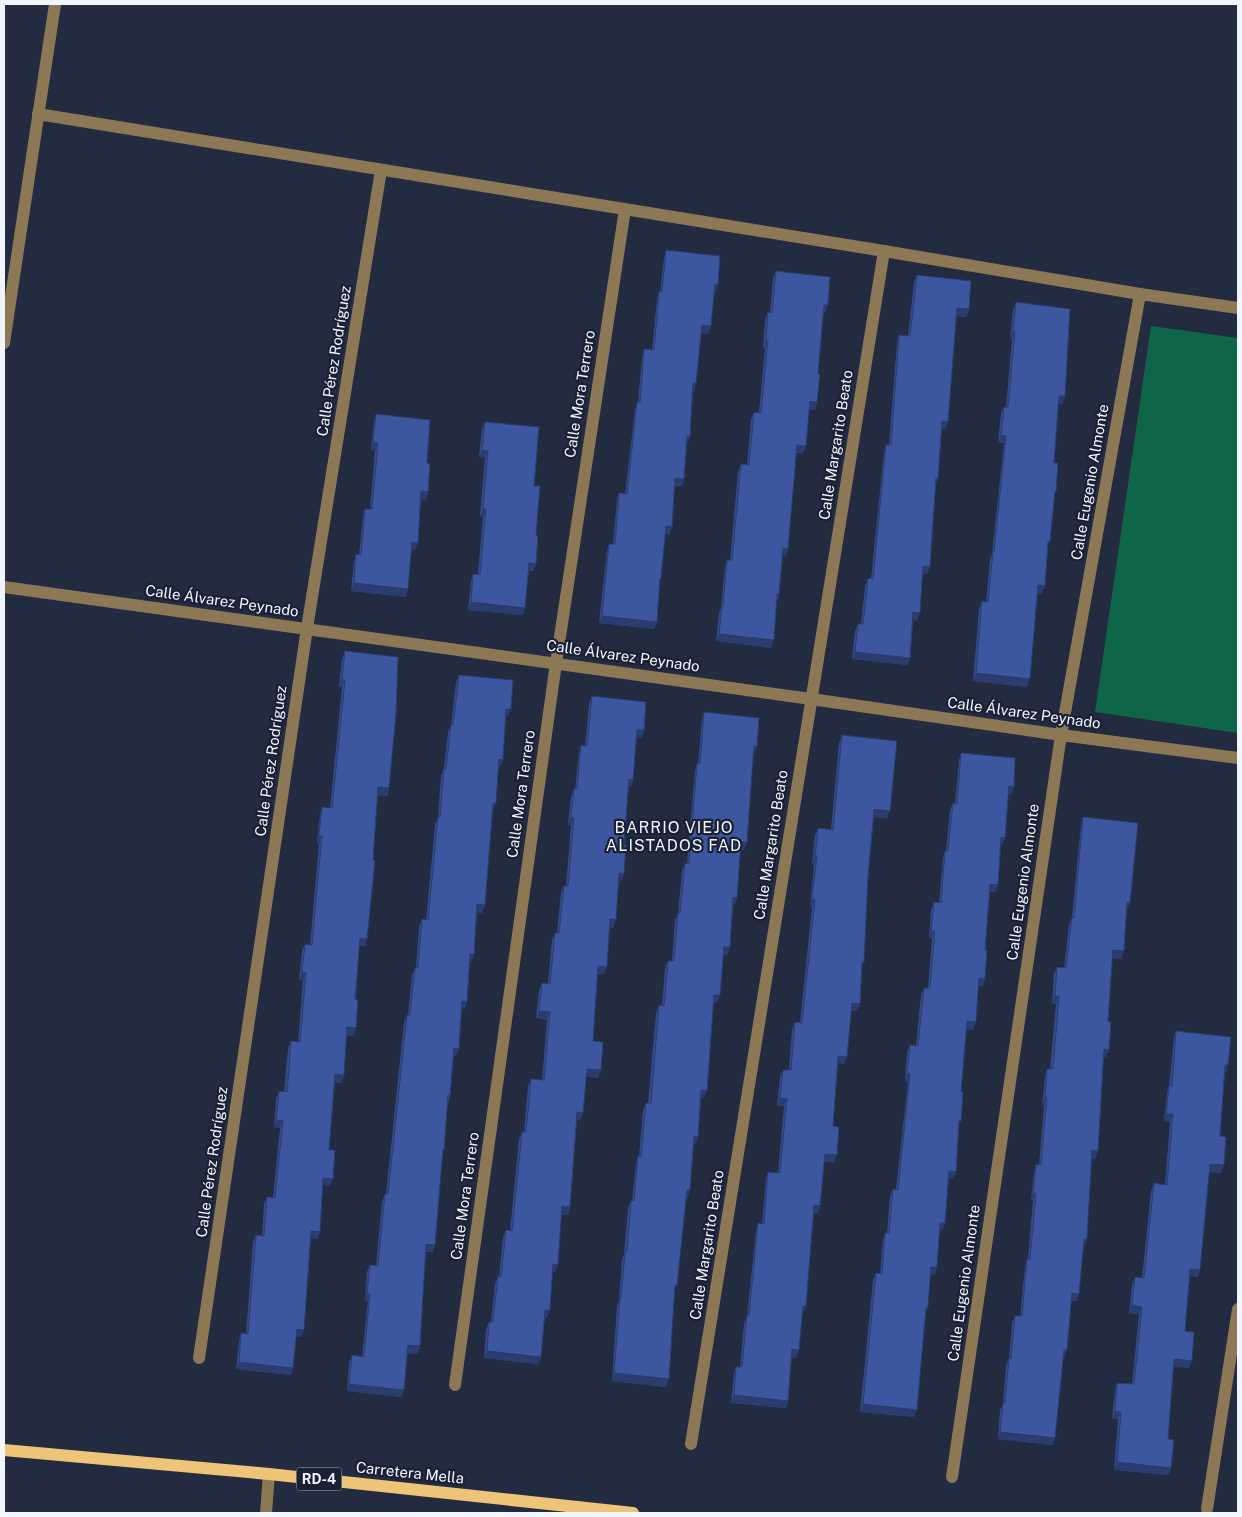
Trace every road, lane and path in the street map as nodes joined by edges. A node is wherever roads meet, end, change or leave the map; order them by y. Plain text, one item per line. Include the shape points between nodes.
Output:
1 (54, 4) edge
2 (38, 114) junction
3 (381, 170) junction
4 (625, 209) junction
5 (884, 251) junction
6 (1140, 294) junction
7 (1238, 308) edge
8 (4, 342) edge
9 (4, 587) edge
10 (307, 628) junction
11 (556, 663) junction
12 (812, 699) junction
13 (1061, 735) junction
14 (1238, 758) edge
15 (1238, 1309) edge
16 (199, 1358) dead end
17 (455, 1385) dead end
18 (691, 1444) dead end
19 (4, 1450) edge
20 (269, 1474) junction
21 (952, 1477) dead end
22 (1208, 1509) dead end
23 (266, 1513) edge
24 (633, 1513) edge

1 - 2 street
2 - 3 street
2 - 8 street
3 - 4 street
3 - 10 street, Calle Pérez Rodríguez
4 - 5 street
4 - 11 street, Calle Mora Terrero
5 - 6 street
5 - 12 street, Calle Margarito Beato
6 - 7 street
6 - 13 street, Calle Eugenio Almonte
9 - 10 street, Calle Álvarez Peynado
10 - 11 street, Calle Álvarez Peynado
10 - 16 street, Calle Pérez Rodríguez
11 - 12 street, Calle Álvarez Peynado
11 - 17 street, Calle Mora Terrero
12 - 13 street, Calle Álvarez Peynado
12 - 18 street, Calle Margarito Beato
13 - 14 street, Calle Álvarez Peynado
13 - 21 street, Calle Eugenio Almonte
15 - 22 street
19 - 20 main road, Carretera Mella / RD-4
20 - 23 street
20 - 24 main road, Carretera Mella / RD-4

